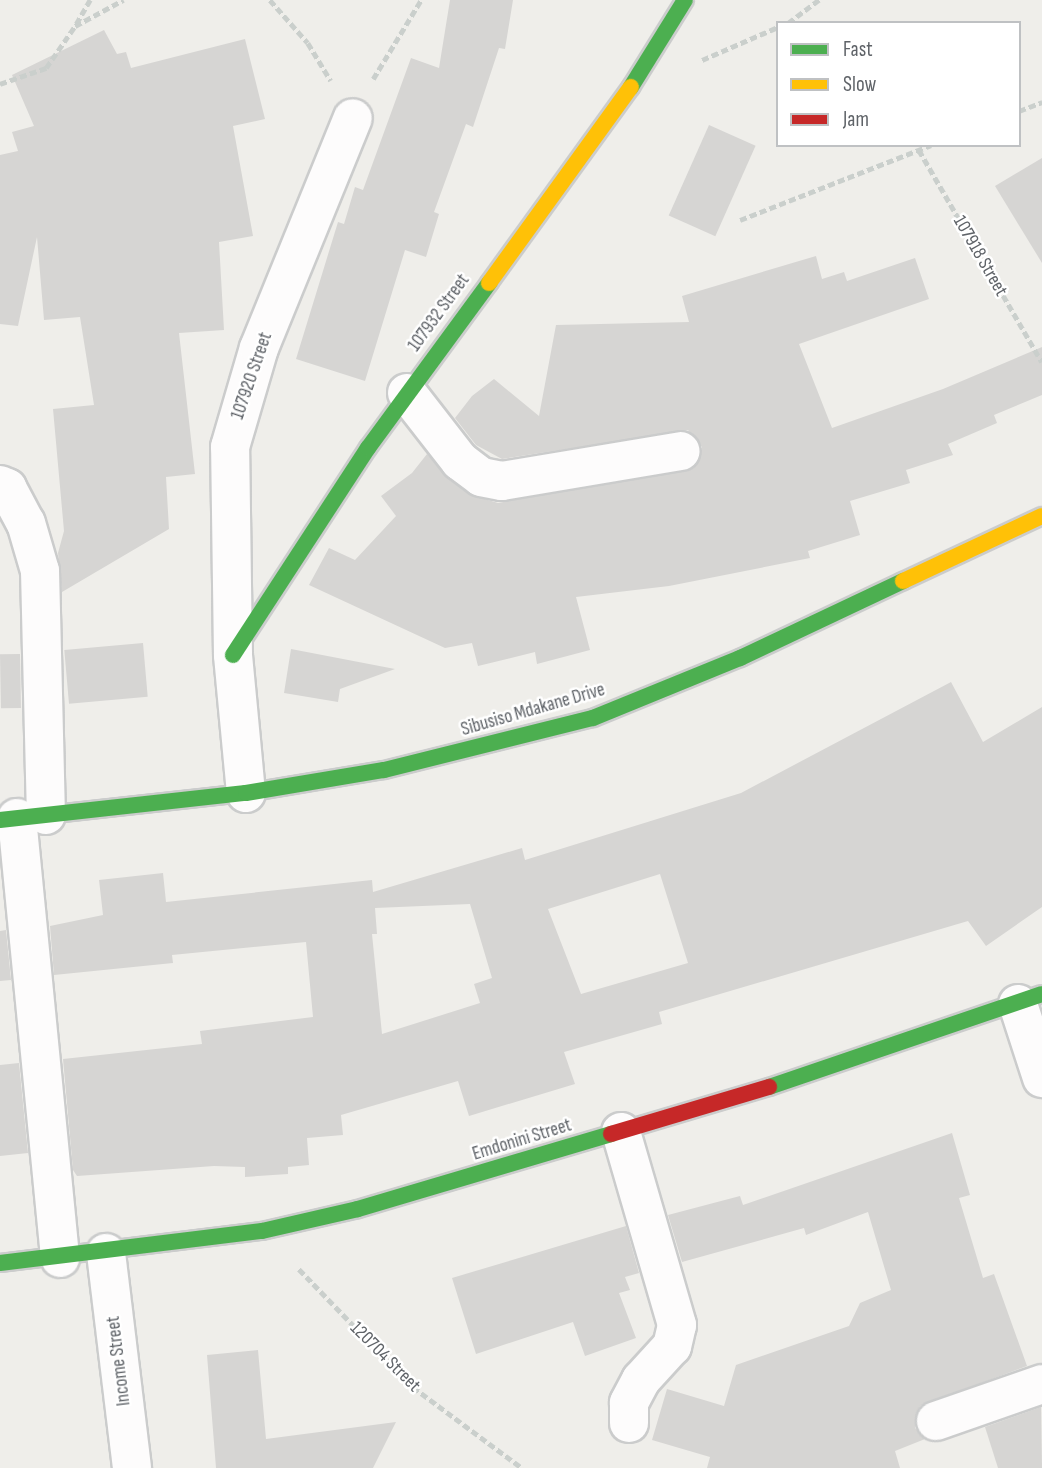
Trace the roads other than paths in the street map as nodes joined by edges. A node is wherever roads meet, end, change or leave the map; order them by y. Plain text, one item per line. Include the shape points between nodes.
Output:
1 (685, 0) edge
2 (353, 118) road end
3 (407, 393) junction
4 (681, 451) dead end
5 (0, 485) edge
6 (1042, 516) edge
7 (233, 655) junction
8 (246, 793) junction
9 (21, 818) edge
10 (1030, 999) edge
11 (1042, 1078) edge
12 (621, 1132) junction
13 (106, 1253) junction
14 (60, 1258) junction
15 (0, 1263) edge
16 (1042, 1384) edge
17 (936, 1421) dead end
18 (629, 1423) dead end
19 (132, 1468) edge

1 - 3 street, 107932 Street via 628,92
2 - 7 street, 107920 Street via 259,348 230,447
3 - 4 street via 460,461 481,477 502,481
3 - 7 street, 107932 Street via 297,550
5 - 9 street via 7,488 26,523 40,571
6 - 8 street, Sibusiso Mdakane Drive via 740,658 593,718 384,770
7 - 8 street, 107920 Street
8 - 9 street, Sibusiso Mdakane Drive
9 - 14 street
10 - 11 street
10 - 12 street, Emdonini Street
12 - 13 street, Emdonini Street via 371,1205 262,1231
12 - 18 street via 677,1325 673,1346 641,1380 629,1403
13 - 14 street, Emdonini Street
13 - 19 street, Income Street
14 - 15 street, Emdonini Street
16 - 17 street

